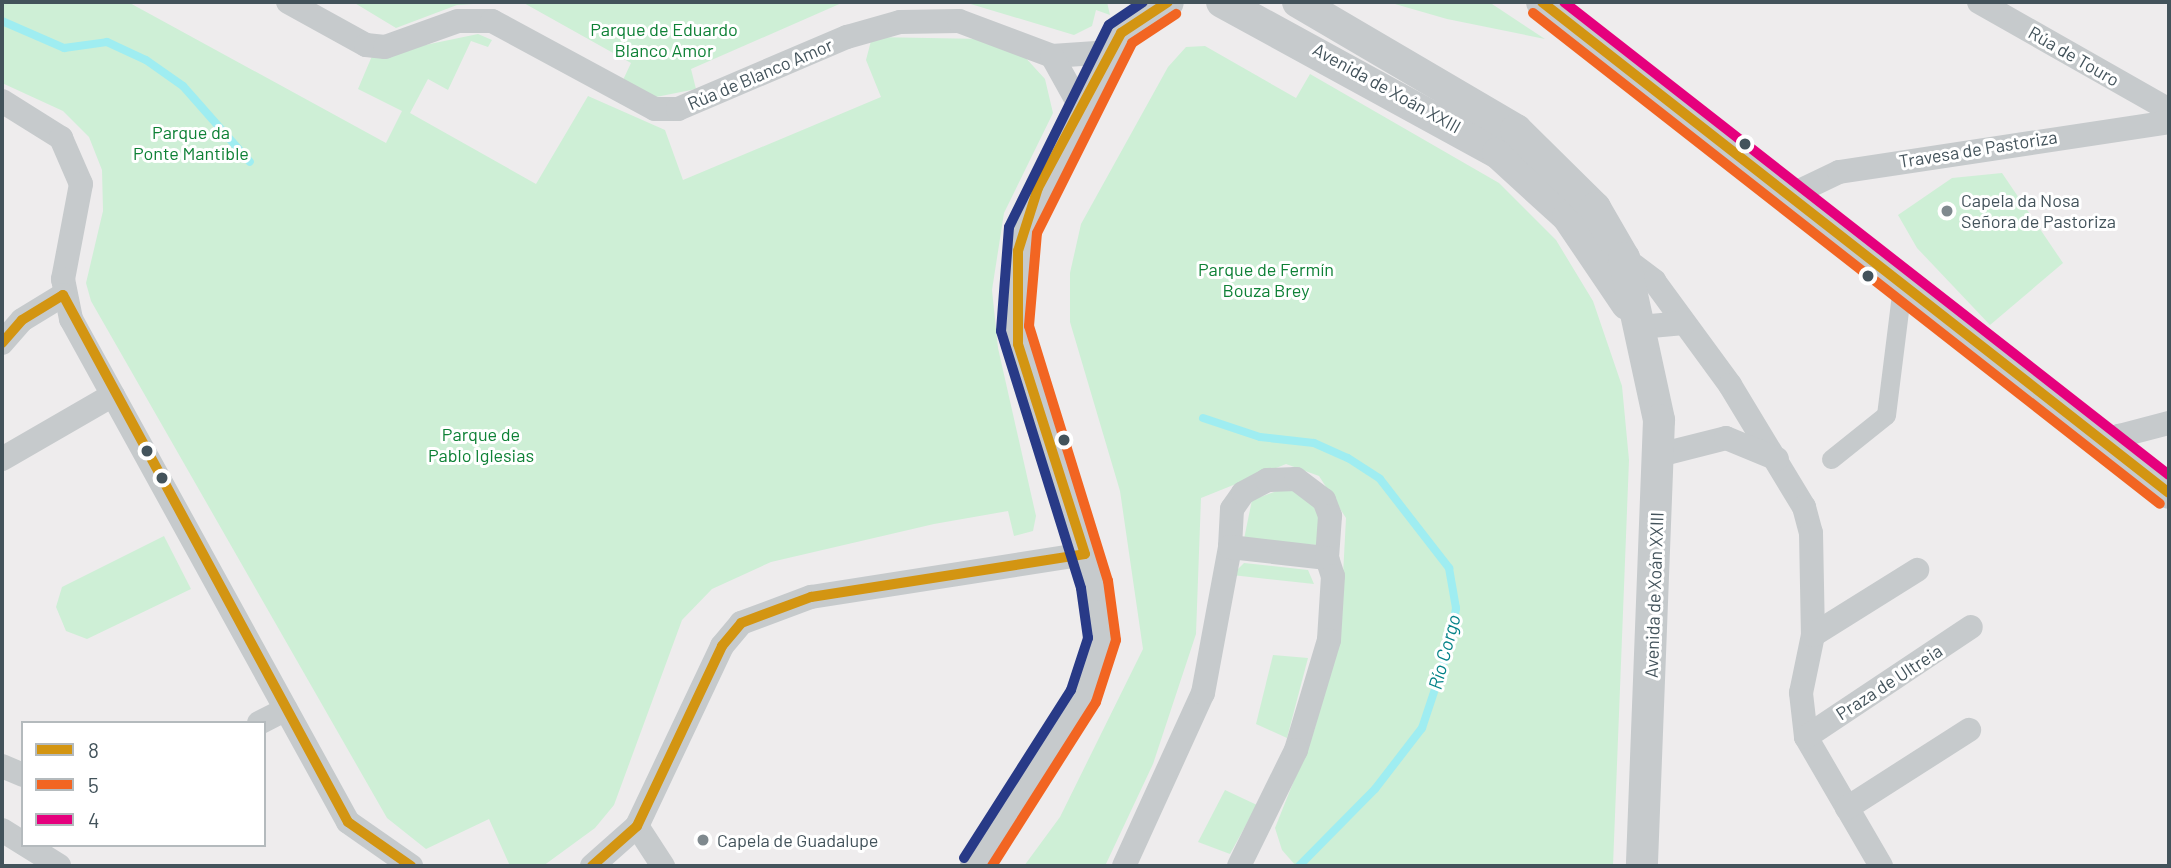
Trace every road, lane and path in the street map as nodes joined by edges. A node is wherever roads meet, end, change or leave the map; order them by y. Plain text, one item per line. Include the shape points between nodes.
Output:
1 (288, 2) edge
2 (1123, 2) edge
3 (1168, 2) edge
4 (1222, 2) edge
5 (1542, 2) edge
6 (1979, 2) edge
7 (1310, 6) edge
8 (1116, 43) junction
9 (1052, 56) junction
10 (2, 101) edge
11 (1081, 108) junction
12 (2169, 110) edge
13 (2169, 122) edge
14 (1793, 194) junction
15 (1624, 258) junction
16 (1902, 287) junction
17 (63, 295) junction
18 (1684, 323) junction
19 (1640, 327) junction
20 (2, 343) edge
21 (113, 395) junction
22 (2169, 423) edge
23 (2107, 449) junction
24 (1659, 455) junction
25 (2, 459) edge
26 (1831, 459) dead end
27 (1781, 461) junction
28 (2169, 493) edge
29 (1230, 547) junction
30 (1085, 554) junction
31 (1327, 558) junction
32 (1917, 570) dead end
33 (1971, 627) dead end
34 (1813, 635) junction
35 (286, 709) junction
36 (263, 721) edge
37 (1969, 730) dead end
38 (1806, 737) junction
39 (2, 766) edge
40 (21, 774) edge
41 (1847, 808) junction
42 (637, 826) junction
43 (2, 830) edge
44 (21, 842) edge
45 (29, 847) edge
46 (59, 866) edge
47 (411, 866) edge
48 (592, 866) edge
49 (663, 866) edge
50 (976, 866) edge
51 (1124, 866) edge
52 (1239, 866) edge
53 (1642, 866) edge
54 (1881, 866) edge

1 - 9 street, Rúa de Blanco Amor via 366,45 385,47 458,22 492,20 655,109 678,109 847,37 900,22 959,21
2 - 8 street
3 - 8 street
4 - 19 street, Avenida de Xoán XXIII via 1498,153 1569,218
5 - 14 street
6 - 12 street, Rúa de Touro
7 - 15 street, Avenida de Xoán XXIII via 1516,130 1595,208
8 - 9 street, Rúa de Blanco Amor
8 - 11 street
9 - 11 street
10 - 17 street via 61,138 81,184
11 - 30 street via 1029,209 1013,306 1023,363
13 - 14 street, Travesa de Pastoriza via 1839,172
14 - 16 street
15 - 18 street via 1654,281
15 - 19 street, Avenida de Xoán XXIII
16 - 23 street
16 - 26 street via 1886,415
17 - 20 street via 22,320
17 - 21 street
18 - 19 street
18 - 27 street
19 - 24 street, Avenida de Xoán XXIII via 1657,395
21 - 25 street
21 - 35 street
22 - 23 street via 2119,436
23 - 28 street
24 - 27 street via 1726,438
24 - 53 street, Avenida de Xoán XXIII
27 - 34 street via 1811,533
29 - 31 street
29 - 31 street via 1231,509 1242,494 1266,480 1296,479 1324,500 1330,516
29 - 51 street via 1203,693
30 - 42 street via 811,597 741,623 722,646
30 - 50 street via 1102,621 1091,679
31 - 52 street via 1333,576 1329,640 1296,750
32 - 34 street
33 - 38 street, Praza de Ultreia
34 - 38 street via 1801,693
35 - 36 street
35 - 47 street via 348,822
37 - 41 street
38 - 41 street
39 - 40 street
41 - 54 street
42 - 48 street
42 - 49 street
43 - 44 street
45 - 46 street

